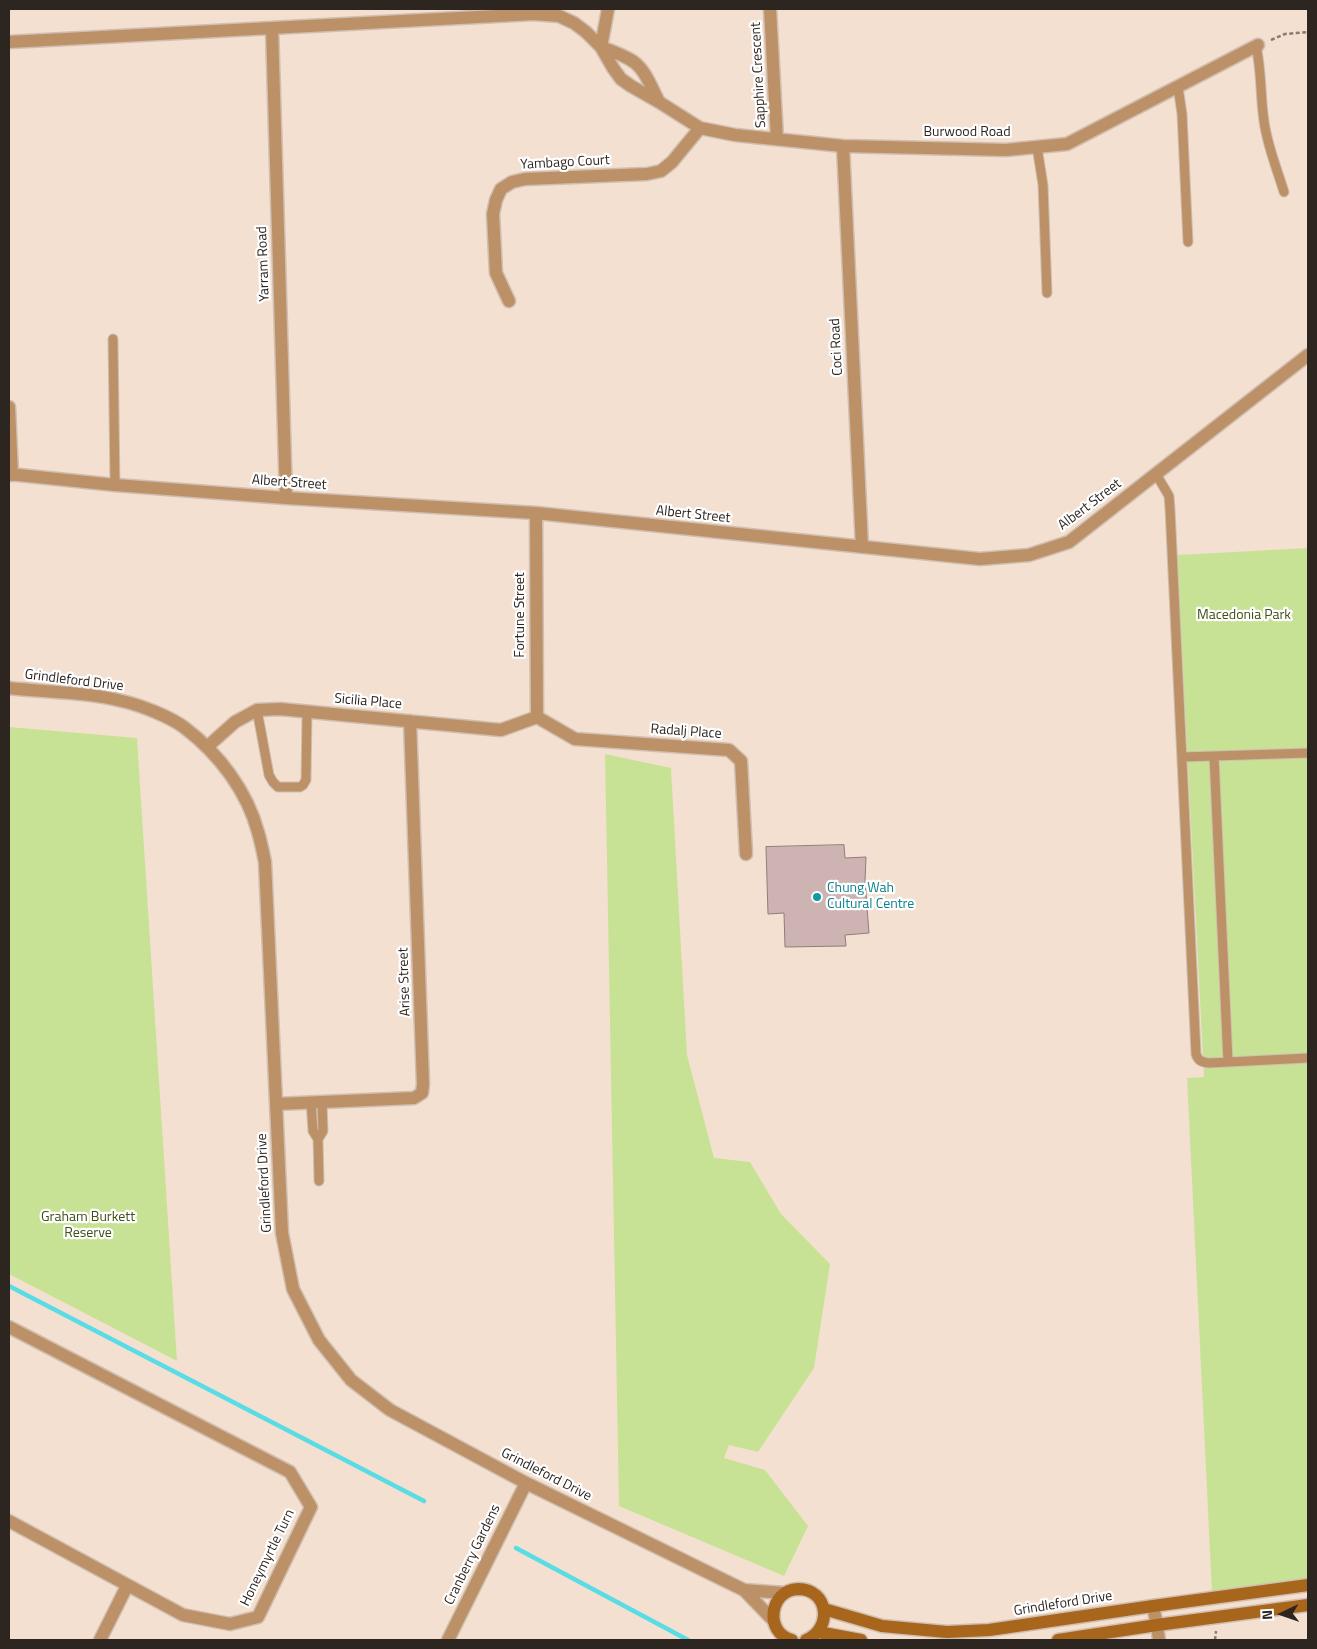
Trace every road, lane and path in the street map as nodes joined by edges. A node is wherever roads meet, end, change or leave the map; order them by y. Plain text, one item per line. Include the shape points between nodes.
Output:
1 (608, 9) edge
2 (770, 9) edge
3 (272, 28) junction
4 (1308, 32) edge
5 (9, 42) edge
6 (1257, 46) junction
7 (601, 47) junction
8 (1178, 87) junction
9 (659, 102) junction
10 (700, 128) junction
11 (777, 139) junction
12 (843, 146) junction
13 (1037, 147) junction
14 (1284, 192) dead end
15 (1188, 242) dead end
16 (1046, 293) dead end
17 (509, 301) dead end
18 (112, 339) dead end
19 (1308, 355) edge
20 (9, 407) edge
21 (10, 474) edge
22 (1156, 474) junction
23 (115, 485) junction
24 (286, 498) junction
25 (536, 513) junction
26 (862, 547) junction
27 (9, 688) edge
28 (257, 710) junction
29 (307, 712) junction
30 (537, 717) junction
31 (410, 722) junction
32 (207, 747) junction
33 (1308, 752) edge
34 (1214, 756) junction
35 (1182, 757) junction
36 (746, 854) dead end
37 (1308, 1058) edge
38 (1228, 1062) junction
39 (316, 1102) junction
40 (276, 1104) junction
41 (319, 1181) dead end
42 (9, 1327) edge
43 (526, 1483) junction
44 (9, 1521) edge
45 (127, 1586) junction
46 (1308, 1586) edge
47 (744, 1590) junction
48 (784, 1594) junction
49 (1308, 1604) edge
50 (1153, 1606) junction
51 (824, 1608) junction
52 (1158, 1625) junction
53 (774, 1630) edge
54 (818, 1632) junction
55 (100, 1640) edge
56 (448, 1640) edge
57 (792, 1640) edge
58 (806, 1640) edge
59 (861, 1640) edge
60 (1058, 1640) edge
61 (1159, 1640) edge

1 - 7 street
2 - 11 street, Sapphire Crescent
3 - 5 street, Burwood Road
3 - 7 street, Burwood Road via 534,14 558,16 574,23
3 - 24 street, Yarram Road
4 - 6 path via 1285,34
6 - 8 street, Burwood Road
6 - 14 lane via 1264,121
7 - 9 street, Burwood Road via 622,79
7 - 9 street, Burwood Road via 635,63
8 - 13 street, Burwood Road via 1067,144
8 - 15 lane
9 - 10 street, Burwood Road
10 - 11 street, Burwood Road
10 - 17 street, Yambago Court via 672,162 660,171 525,179 502,189 493,214 496,273
11 - 12 street, Burwood Road
12 - 13 street, Burwood Road via 1006,150
12 - 26 street, Coci Road
13 - 16 lane via 1043,185
18 - 23 lane
19 - 22 street, Albert Street
20 - 21 street
21 - 23 street, Albert Street
22 - 26 street, Albert Street via 1069,542 1029,555 980,559
22 - 35 lane via 1168,496 1170,509
23 - 24 street, Albert Street
24 - 25 street, Albert Street
25 - 26 street, Albert Street
25 - 30 street, Fortune Street
27 - 32 street, Grindleford Drive via 123,701 184,726
28 - 29 street, Sicilia Place
28 - 29 lane via 269,775 278,787 300,787 306,780
28 - 32 street, Sicilia Place via 235,722
29 - 31 street, Sicilia Place
30 - 31 street, Sicilia Place via 501,730
30 - 36 street, Radalj Place via 575,739 729,750 741,761
31 - 39 street, Arise Street via 422,1093 414,1098
32 - 40 street, Grindleford Drive via 229,771 246,800 265,862
33 - 34 lane
34 - 35 lane
34 - 38 lane
35 - 38 lane via 1196,1054 1201,1062
37 - 38 lane
39 - 40 street, Arise Street
39 - 41 lane via 313,1130 318,1139
40 - 43 street, Grindleford Drive via 282,1233 293,1288 319,1340 351,1380 390,1410
42 - 45 street, Honeymyrtle Turn via 290,1472 310,1507 258,1617 230,1624 183,1615
43 - 47 street, Grindleford Drive
43 - 56 street, Cranberry Gardens
44 - 45 street, Honeymyrtle Turn
45 - 55 street
46 - 50 street, Grindleford Drive
47 - 48 street, Grindleford Drive
47 - 53 street, Grindleford Drive
48 - 51 street, Grindleford Drive via 792,1590 808,1591
48 - 53 street via 774,1605
49 - 52 street
50 - 51 street, Grindleford Drive via 989,1630 947,1632 882,1626
50 - 52 street
51 - 54 street via 823,1625
52 - 60 street
52 - 61 street
53 - 57 street, Grindleford Drive
54 - 58 street
54 - 59 street

